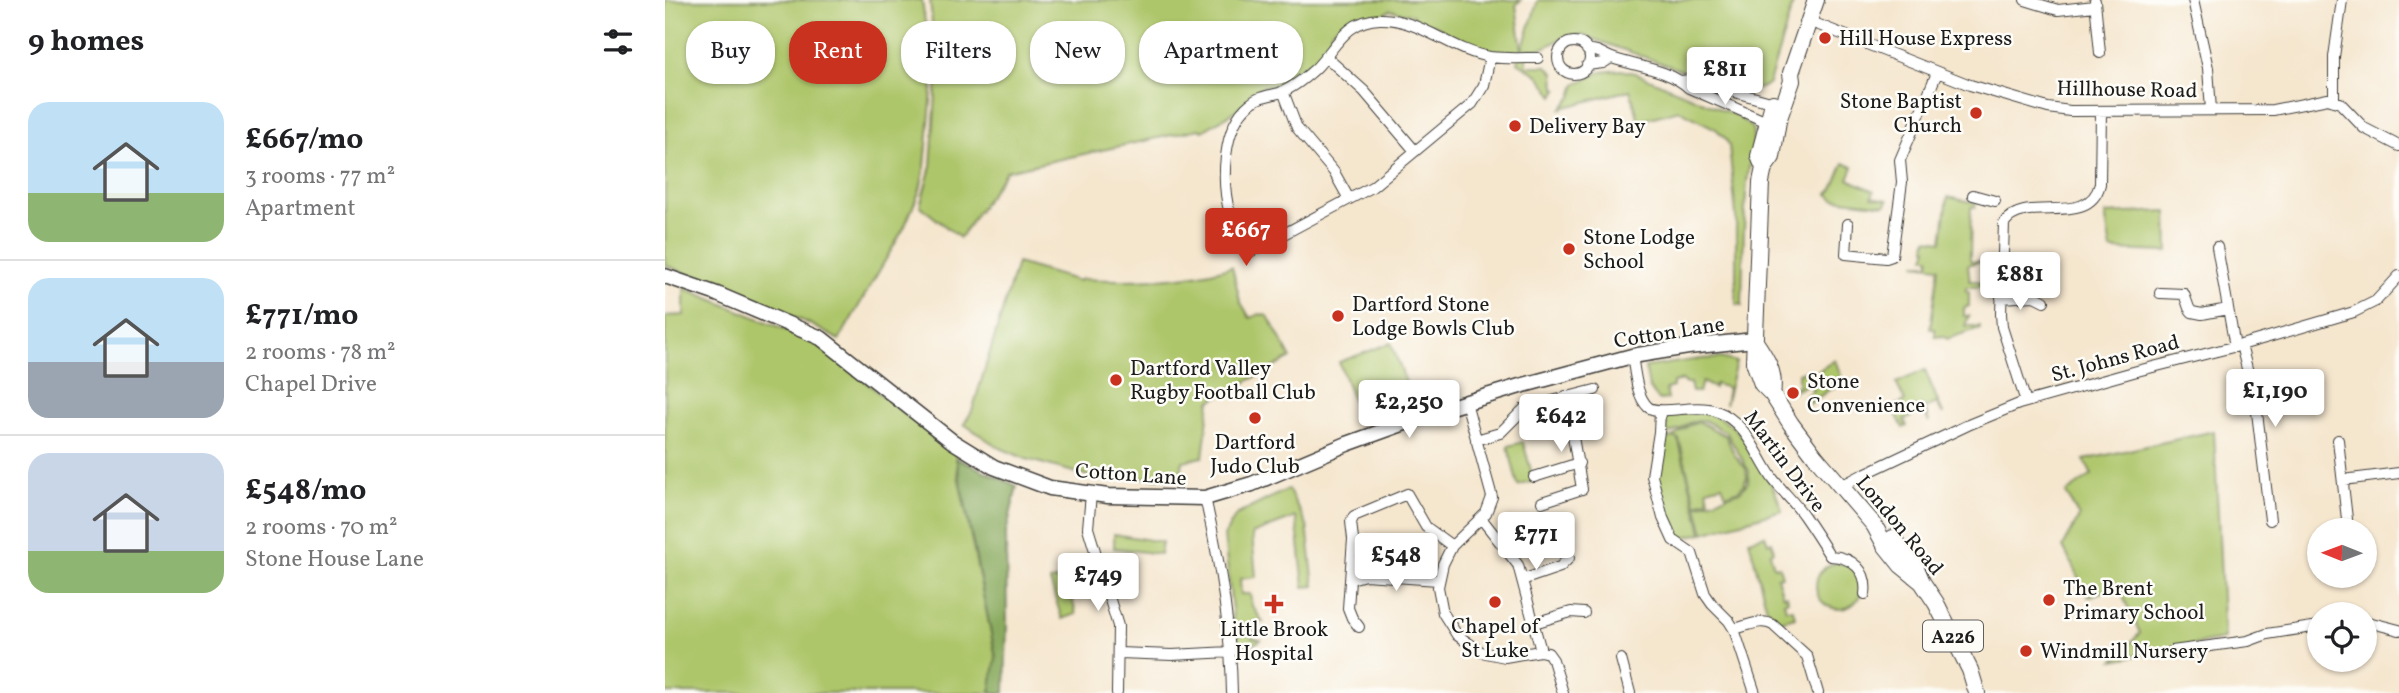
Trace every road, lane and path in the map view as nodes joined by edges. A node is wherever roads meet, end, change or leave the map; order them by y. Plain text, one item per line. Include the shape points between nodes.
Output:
1 (1816, 0) edge
2 (2025, 0) edge
3 (2193, 0) edge
4 (2342, 0) edge
5 (2095, 3) edge
6 (1809, 21) junction
7 (1587, 50) junction
8 (2100, 53) dead end
9 (1325, 56) junction
10 (1490, 57) junction
11 (1538, 58) dead end
12 (1611, 58) junction
13 (1587, 65) junction
14 (1937, 73) junction
15 (1681, 80) junction
16 (1283, 91) junction
17 (2334, 100) junction
18 (1779, 104) junction
19 (2211, 110) junction
20 (2101, 111) junction
21 (1773, 122) junction
22 (2399, 146) edge
23 (1415, 151) junction
24 (1973, 195) dead end
25 (1349, 199) junction
26 (1995, 201) dead end
27 (1848, 224) dead end
28 (2217, 247) dead end
29 (665, 276) edge
30 (2399, 276) edge
31 (2160, 293) dead end
32 (2001, 298) junction
33 (2043, 300) dead end
34 (2228, 309) junction
35 (1754, 340) junction
36 (2238, 346) junction
37 (1632, 356) junction
38 (1595, 390) dead end
39 (1566, 396) junction
40 (1466, 402) junction
41 (2026, 402) junction
42 (1660, 411) junction
43 (1476, 440) junction
44 (2338, 440) dead end
45 (1579, 463) junction
46 (2399, 473) edge
47 (1534, 477) dead end
48 (2343, 480) junction
49 (1841, 486) junction
50 (1091, 494) junction
51 (1205, 498) junction
52 (1542, 502) dead end
53 (1481, 518) junction
54 (2347, 518) edge
55 (2270, 520) dead end
56 (1453, 546) junction
57 (1094, 549) junction
58 (1081, 553) dead end
59 (1569, 558) dead end
60 (1350, 579) junction
61 (1438, 580) junction
62 (1522, 580) junction
63 (1865, 594) dead end
64 (1584, 613) dead end
65 (1534, 623) junction
66 (2377, 624) edge
67 (1360, 627) dead end
68 (2307, 628) edge
69 (1734, 629) junction
70 (2399, 629) edge
71 (1541, 651) junction
72 (2172, 651) dead end
73 (1230, 652) junction
74 (1119, 653) junction
75 (1621, 659) dead end
76 (1117, 693) edge
77 (1232, 693) edge
78 (1563, 693) edge
79 (1630, 693) edge
80 (1755, 693) edge
81 (1818, 693) edge
82 (1977, 693) edge

1 - 6 main road
2 - 5 street via 2058,10
3 - 19 street via 2209,68
4 - 17 street
5 - 8 street
6 - 14 street, Hillhouse Road
6 - 18 main road via 1791,73 1781,79
7 - 12 street
7 - 13 street
7 - 13 street via 1581,44 1568,43 1558,59 1569,73
9 - 10 street via 1343,33 1381,19 1401,22
9 - 16 street via 1309,74
9 - 23 street via 1364,91
10 - 11 street
10 - 23 street via 1486,81 1476,99
12 - 13 street
12 - 15 street
14 - 20 street, Hillhouse Road via 2048,108
14 - 27 street via 1900,160 1902,182 1892,256 1846,254
15 - 18 street
15 - 21 street via 1689,88
16 - 25 street via 1297,128 1334,172
16 - 25 street via 1249,104 1229,135 1228,204 1250,257
17 - 19 street, Hillhouse Road via 2280,110
17 - 22 street via 2364,128
18 - 21 main road
19 - 20 street, Hillhouse Road
20 - 32 street via 2097,194 2085,205 2021,212 2008,218 2002,231
21 - 35 main road via 1772,157 1764,168 1760,209
23 - 25 street
24 - 26 street
28 - 34 street
29 - 50 main road, Cotton Lane via 821,338 952,441 994,467 1051,488
30 - 36 street, St. Johns Road via 2366,307
31 - 34 street via 2184,294 2189,308 2197,313
32 - 33 street via 2034,296
32 - 41 street via 2002,327
34 - 36 street
35 - 37 main road, Cotton Lane
35 - 49 main road, London Road / A226 via 1775,380 1772,394
36 - 41 street, St. Johns Road
36 - 55 street via 2256,404
37 - 40 main road, Cotton Lane
37 - 42 street via 1644,402
38 - 39 street
39 - 43 street via 1524,408 1500,433
39 - 45 street
40 - 43 street
40 - 51 main road, Cotton Lane
41 - 49 street, St. Johns Road
42 - 63 street, Martin Drive via 1702,408 1735,422 1830,556 1847,559 1863,572
42 - 69 street via 1653,475 1663,518 1673,540 1692,553 1706,594
43 - 53 street via 1492,495
44 - 48 street
45 - 47 street
45 - 52 street via 1582,489
46 - 48 street
48 - 54 street
49 - 82 main road, London Road / A226 via 1901,565 1922,582 1947,622
50 - 51 main road, Cotton Lane
50 - 57 street via 1088,531
51 - 73 street
53 - 56 street
53 - 62 street via 1515,560
56 - 60 street via 1426,527 1409,496 1403,495 1354,516
56 - 61 street
57 - 58 street
57 - 74 street via 1118,626
59 - 62 street via 1560,567
60 - 61 street via 1365,575
60 - 67 street via 1349,608
61 - 71 street via 1445,617 1469,646 1505,657
62 - 65 street
64 - 65 street via 1571,612
65 - 71 street
66 - 70 street
68 - 72 street
69 - 80 street
69 - 81 street via 1759,622 1773,625 1808,656
71 - 78 street via 1552,657
73 - 74 street
73 - 77 street
74 - 76 street
75 - 79 street

